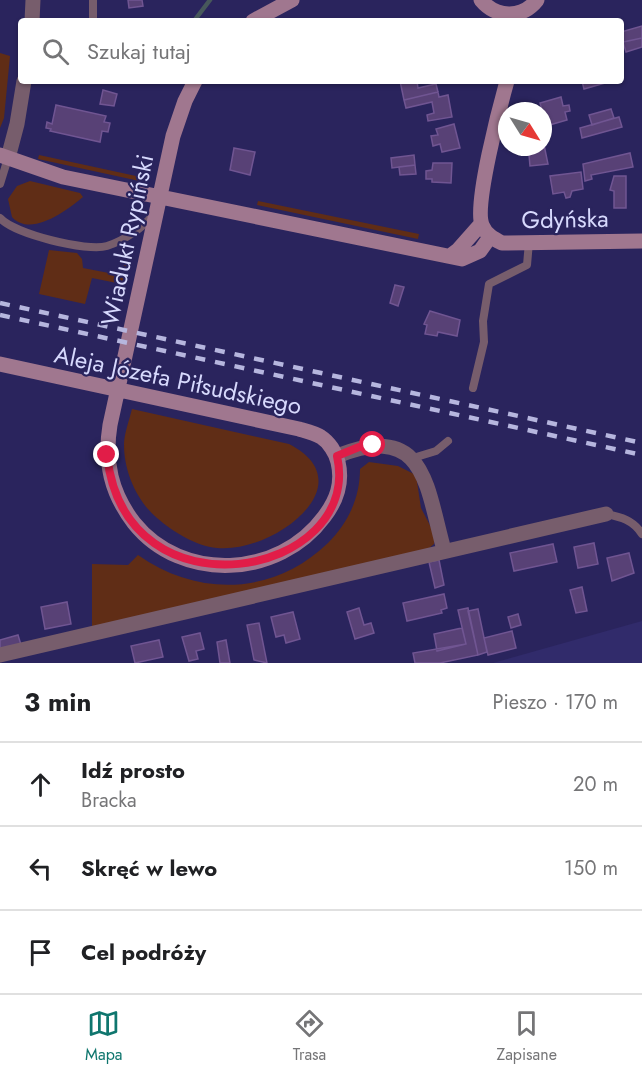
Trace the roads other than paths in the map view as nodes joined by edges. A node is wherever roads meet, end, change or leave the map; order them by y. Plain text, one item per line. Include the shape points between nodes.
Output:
1 (33, 0) edge
2 (93, 0) edge
3 (292, 0) edge
4 (481, 0) edge
5 (537, 0) edge
6 (525, 16) edge
7 (32, 18) edge
8 (93, 18) edge
9 (259, 18) edge
10 (505, 18) edge
11 (24, 84) edge
12 (194, 84) edge
13 (506, 84) edge
14 (4, 156) edge
15 (0, 183) edge
16 (165, 199) junction
17 (0, 218) edge
18 (486, 231) junction
19 (529, 242) junction
20 (642, 242) edge
21 (0, 364) edge
22 (473, 388) dead end
23 (448, 441) dead end
24 (337, 456) junction
25 (413, 458) junction
26 (606, 514) joint
27 (642, 534) edge
28 (444, 550) junction
29 (0, 655) edge

1 - 7 street
2 - 8 lane
3 - 9 main road
4 - 10 main road
5 - 6 main road
6 - 10 main road
11 - 14 street via 17,124
12 - 24 main road, Wiadukt Rypiński via 173,136 110,425 110,476 125,511 144,536 191,561 244,565 267,559 310,533 329,511 341,474
13 - 18 main road via 490,149
14 - 15 lane
14 - 16 main road via 63,177
16 - 17 lane via 149,220 105,247 71,244 28,233 7,226
16 - 18 main road via 462,258 480,251
18 - 19 main road, Gdyńska via 502,243
19 - 20 main road, Gdyńska
19 - 22 lane via 527,265 489,284
21 - 24 main road, Aleja Józefa Piłsudskiego via 299,429 320,436
23 - 25 lane via 436,451
24 - 25 street via 373,445 402,451
25 - 28 street via 422,471
26 - 27 lane via 625,518
26 - 28 street
28 - 29 street

